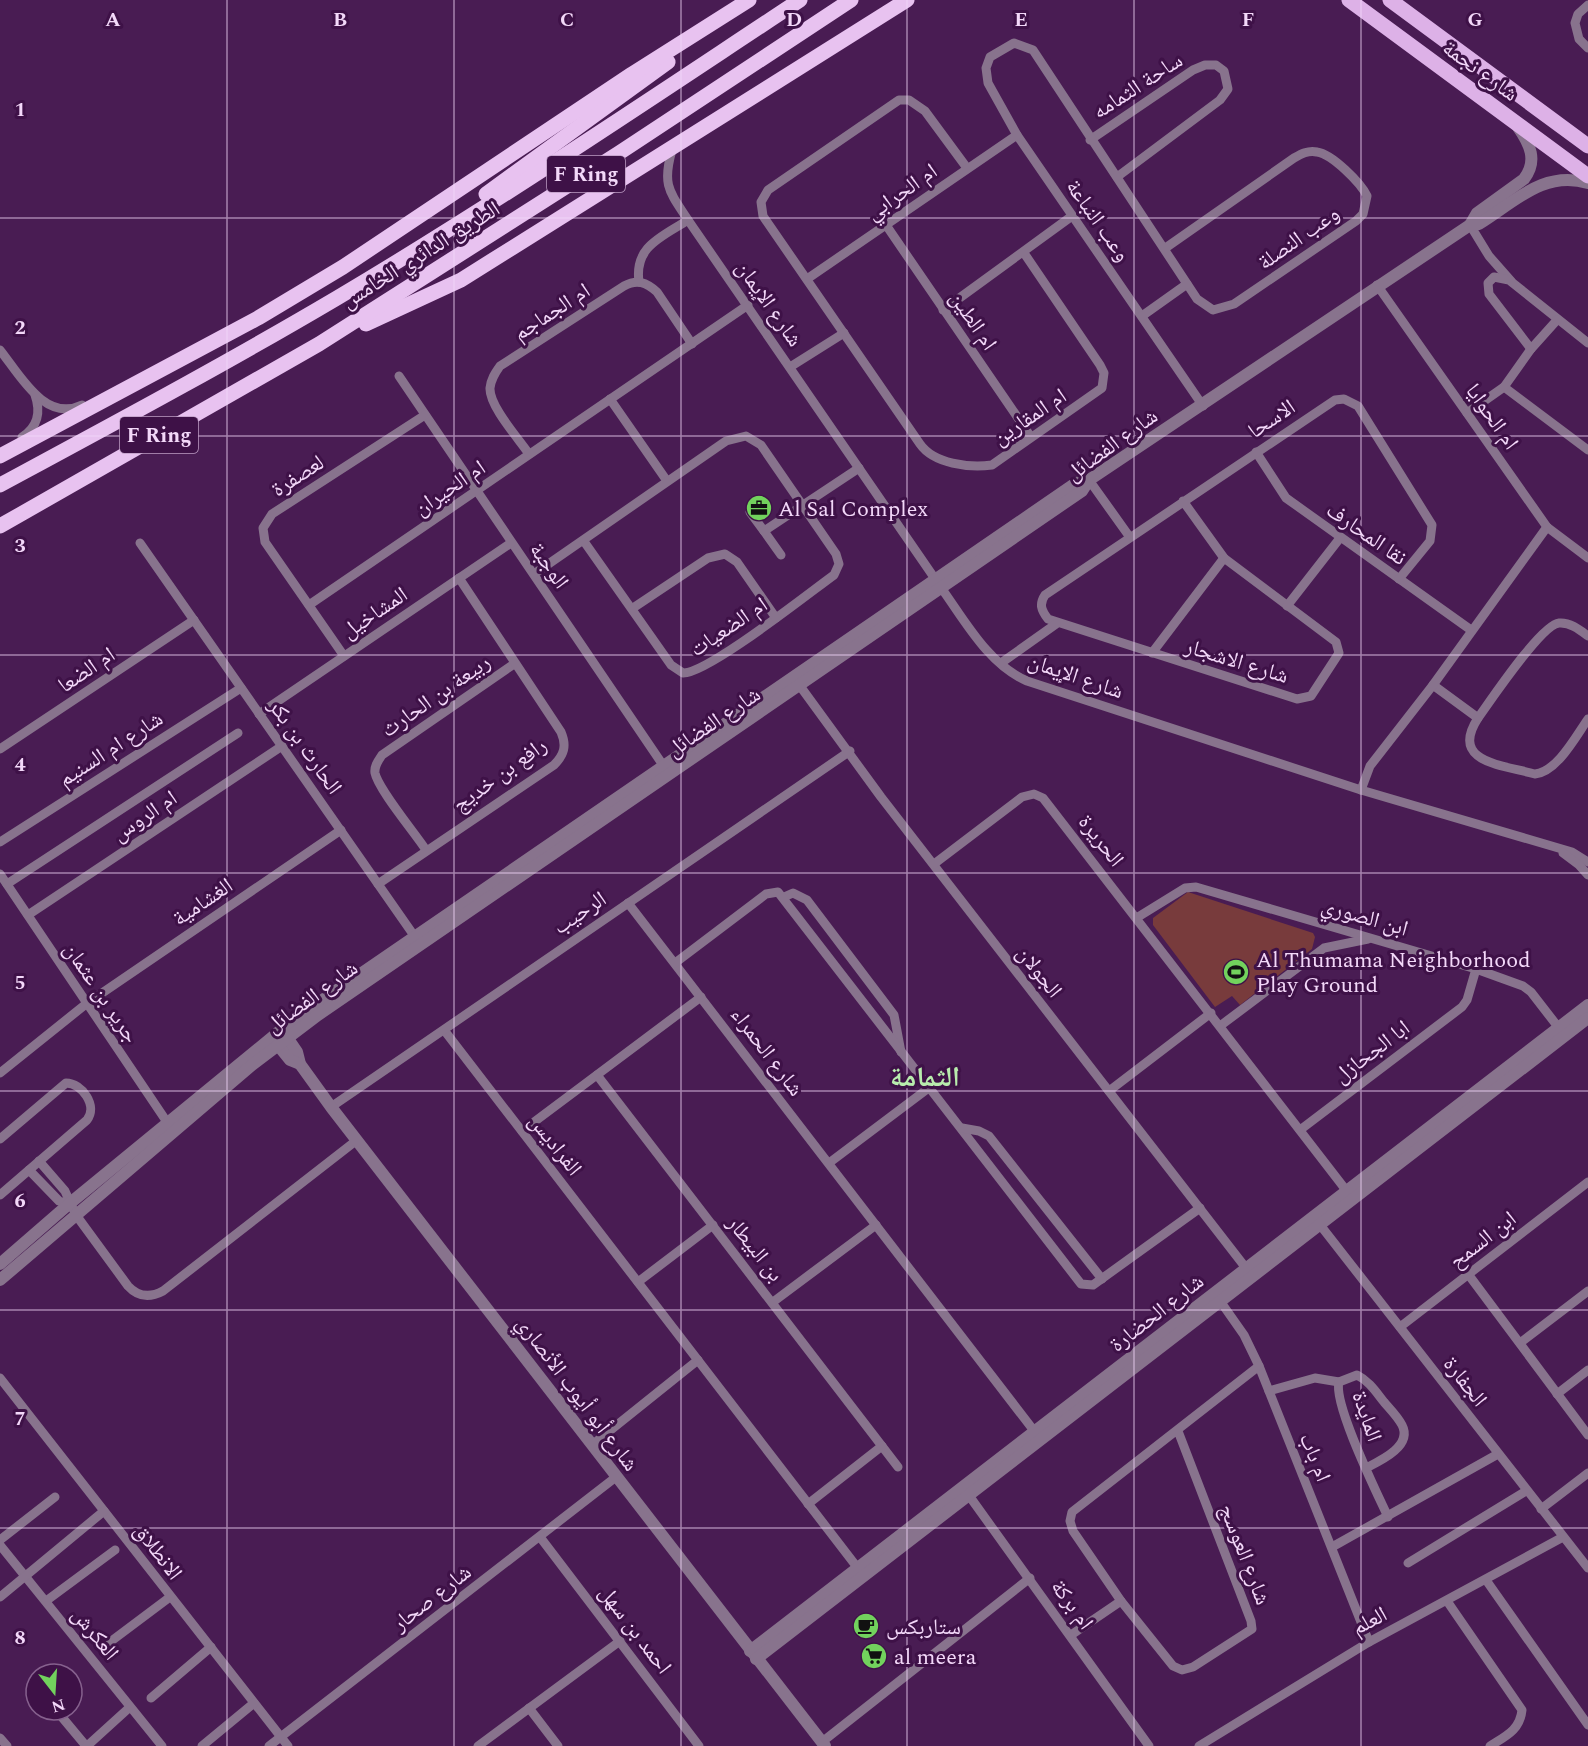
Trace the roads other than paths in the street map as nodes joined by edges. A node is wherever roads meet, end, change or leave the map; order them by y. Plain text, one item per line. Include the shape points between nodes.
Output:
1 (750, 0) edge
2 (800, 0) edge
3 (851, 0) edge
4 (907, 0) edge
5 (1348, 0) edge
6 (1390, 0) edge
7 (1588, 5) edge
8 (1588, 48) edge
9 (996, 52) joint
10 (1514, 122) junction
11 (1017, 135) junction
12 (1090, 140) junction
13 (1588, 146) edge
14 (672, 150) junction
15 (967, 168) junction
16 (1588, 176) edge
17 (1117, 177) junction
18 (1588, 183) edge
19 (1072, 216) junction
20 (688, 220) junction
21 (886, 225) junction
22 (1470, 225) junction
23 (425, 243) junction
24 (1164, 249) junction
25 (1024, 253) junction
26 (807, 279) junction
27 (639, 282) junction
28 (1512, 283) junction
29 (1187, 284) junction
30 (1377, 285) junction
31 (748, 305) junction
32 (943, 310) junction
33 (1142, 316) junction
34 (1557, 320) junction
35 (844, 333) junction
36 (1588, 343) edge
37 (319, 344) junction
38 (692, 344) junction
39 (1531, 349) junction
40 (0, 350) edge
41 (790, 367) junction
42 (399, 376) dead end
43 (145, 379) junction
44 (1504, 387) junction
45 (34, 393) junction
46 (610, 399) junction
47 (1203, 406) junction
48 (1467, 413) junction
49 (425, 415) junction
50 (1031, 437) junction
51 (0, 449) edge
52 (1588, 450) edge
53 (1256, 453) junction
54 (529, 454) junction
55 (0, 456) edge
56 (859, 468) junction
57 (1089, 480) junction
58 (667, 481) junction
59 (0, 485) edge
60 (476, 493) junction
61 (1183, 501) junction
62 (804, 505) junction
63 (750, 512) dead end
64 (0, 526) edge
65 (1547, 527) junction
66 (765, 531) junction
67 (1129, 537) junction
68 (1340, 538) junction
69 (583, 540) junction
70 (140, 543) dead end
71 (511, 543) junction
72 (781, 555) dead end
73 (1224, 558) junction
74 (1588, 558) edge
75 (534, 574) junction
76 (459, 578) junction
77 (1399, 579) junction
78 (939, 585) junction
79 (309, 605) junction
80 (1287, 606) junction
81 (633, 608) junction
82 (776, 618) junction
83 (194, 620) junction
84 (1056, 624) junction
85 (1471, 630) junction
86 (1588, 636) edge
87 (829, 653) junction
88 (1152, 653) junction
89 (344, 656) junction
90 (1001, 663) junction
91 (514, 664) junction
92 (1433, 685) junction
93 (800, 686) junction
94 (241, 688) junction
95 (259, 714) junction
96 (1478, 718) junction
97 (1587, 724) edge
98 (238, 733) dead end
99 (282, 746) junction
100 (0, 749) edge
101 (850, 751) junction
102 (667, 772) junction
103 (1361, 790) junction
104 (340, 830) junction
105 (0, 842) edge
106 (426, 849) junction
107 (1555, 849) junction
108 (1588, 862) edge
109 (933, 864) junction
110 (0, 874) edge
111 (1588, 875) edge
112 (7, 884) junction
113 (378, 884) junction
114 (784, 897) junction
115 (628, 903) junction
116 (28, 915) junction
117 (1138, 917) junction
118 (415, 937) junction
119 (1371, 938) junction
120 (675, 963) junction
121 (387, 967) junction
122 (1476, 969) junction
123 (701, 997) junction
124 (86, 1004) junction
125 (1588, 1005) edge
126 (1211, 1013) junction
127 (1588, 1018) edge
128 (1220, 1026) junction
129 (444, 1030) junction
130 (1561, 1031) junction
131 (280, 1037) junction
132 (901, 1054) junction
133 (0, 1073) edge
134 (597, 1075) junction
135 (930, 1087) junction
136 (1109, 1091) junction
137 (331, 1107) junction
138 (171, 1127) junction
139 (962, 1128) junction
140 (1300, 1130) junction
141 (522, 1131) junction
142 (0, 1138) edge
143 (357, 1140) junction
144 (39, 1161) junction
145 (829, 1163) junction
146 (29, 1170) junction
147 (1588, 1182) edge
148 (0, 1195) edge
149 (1350, 1195) junction
150 (1200, 1208) junction
151 (72, 1210) junction
152 (1317, 1220) junction
153 (713, 1225) junction
154 (876, 1225) junction
155 (22, 1249) junction
156 (0, 1264) edge
157 (1250, 1272) junction
158 (1468, 1275) junction
159 (1102, 1279) junction
160 (0, 1280) edge
161 (638, 1282) junction
162 (1588, 1291) edge
163 (1217, 1297) junction
164 (772, 1302) junction
165 (1400, 1327) junction
166 (1520, 1343) junction
167 (698, 1360) junction
168 (1259, 1366) junction
169 (1588, 1370) edge
170 (0, 1378) edge
171 (1339, 1382) junction
172 (1269, 1391) junction
173 (1557, 1394) junction
174 (1178, 1431) junction
175 (1038, 1435) junction
176 (1588, 1435) edge
177 (592, 1445) junction
178 (882, 1446) junction
179 (1498, 1454) junction
180 (898, 1467) dead end
181 (1366, 1468) junction
182 (1588, 1473) edge
183 (616, 1477) junction
184 (965, 1491) junction
185 (1526, 1491) junction
186 (55, 1497) dead end
187 (808, 1504) junction
188 (1541, 1509) junction
189 (104, 1511) junction
190 (1388, 1517) junction
191 (540, 1537) junction
192 (1563, 1537) junction
193 (1, 1546) edge
194 (1332, 1547) junction
195 (115, 1550) dead end
196 (1408, 1563) dead end
197 (1588, 1568) edge
198 (861, 1572) junction
199 (24, 1574) junction
200 (1030, 1578) junction
201 (1486, 1580) junction
202 (168, 1595) junction
203 (0, 1596) edge
204 (1121, 1601) junction
205 (1448, 1601) junction
206 (47, 1603) junction
207 (1071, 1635) junction
208 (620, 1641) junction
209 (110, 1642) dead end
210 (1369, 1642) junction
211 (211, 1647) junction
212 (753, 1655) junction
213 (150, 1698) dead end
214 (254, 1703) junction
215 (130, 1707) junction
216 (528, 1708) junction
217 (66, 1722) edge
218 (1588, 1725) edge
219 (281, 1737) junction
220 (0, 1738) edge
221 (823, 1744) edge
222 (7, 1746) edge
223 (87, 1746) edge
224 (162, 1746) edge
225 (202, 1746) edge
226 (269, 1746) edge
227 (288, 1746) edge
228 (478, 1746) edge
229 (558, 1746) edge
230 (699, 1746) edge
231 (1149, 1746) edge
232 (1199, 1746) edge
233 (1490, 1746) edge

1 - 23 highway via 507,177
1 - 43 highway via 632,74 374,248 258,318
2 - 23 highway, الطريق الدائري الخامس / F Ring
3 - 37 highway, الطريق الدائري الخامس / F Ring
4 - 14 highway
5 - 10 main road, شارع نجمة
6 - 13 main road, شارع نجمة
7 - 8 street via 1575,23 1579,39
9 - 11 street, وعب النباعة via 987,62 986,75
9 - 12 street, وعب النصلة via 1014,44 1033,50
10 - 16 main road, شارع نجمة
10 - 22 street, شارع الفضائل via 1532,155 1530,172 1477,213
11 - 15 street, ام الحرابي
11 - 19 street, وعب النباعة
12 - 17 street, وعب النصلة
12 - 17 street, ساحة الثمامه via 1193,70 1216,64 1224,71 1228,89 1220,100
14 - 20 street, شارع الإيمان via 665,177
14 - 37 highway via 461,280
15 - 21 street, ام الحرابي
15 - 26 street, ام المقارين via 926,111 909,100 890,105 786,177 763,195 760,209
17 - 24 street, وعب النصلة
18 - 22 street, شارع الفضائل via 1560,178 1546,182 1479,224
19 - 25 street
19 - 33 street, وعب النباعة
20 - 27 street via 646,248 640,257
20 - 31 street, شارع الإيمان
21 - 26 street, ام الحرابي
21 - 32 street, ام الطين
22 - 28 street
22 - 30 street, شارع الفضائل
23 - 59 highway, الطريق الدائري الخامس / F Ring via 184,385
24 - 29 street, وعب النصلة
24 - 29 street, وعب النصلة via 1309,151 1324,153 1363,188 1366,206 1356,221 1234,304 1213,310 1204,306
25 - 32 street
25 - 50 street, ام المقارين via 1100,365 1104,381 1096,394
26 - 35 street, ام المقارين
27 - 38 street via 657,292
27 - 54 street, ام الجماجم via 624,286 500,366 492,378 494,404
28 - 34 street
28 - 39 street via 1494,278 1487,290
29 - 33 street
30 - 47 street, شارع الفضائل
30 - 48 street, ام الحوايا
31 - 38 street, ام الحيران
31 - 41 street, شارع الإيمان
32 - 50 street, ام الطين
33 - 47 street, وعب النباعة
34 - 36 street
34 - 39 street
35 - 41 street
35 - 50 street, ام المقارين via 930,455 979,466 992,465
37 - 64 highway, الطريق الدائري الخامس / F Ring
38 - 46 street, ام الحيران
39 - 44 street
40 - 45 street
41 - 56 street, شارع الإيمان
42 - 49 street, الوجبة
43 - 45 street via 70,409 53,407
43 - 55 highway
44 - 48 street
44 - 52 street
45 - 51 street via 39,412 33,427 25,436
46 - 54 street, ام الحيران
46 - 58 street
47 - 57 street, شارع الفضائل
48 - 65 street, ام الحوايا
49 - 60 street, الوجبة
49 - 79 street, لعصفرة via 266,521 262,534 265,542
53 - 61 street, الاسحا
53 - 68 street, نقا المحارف via 1286,498
53 - 77 street, الاسحا via 1335,400 1344,399 1358,406 1432,525 1430,541
54 - 60 street, ام الحيران
56 - 62 street
56 - 78 street, شارع الإيمان
57 - 67 street
57 - 78 street, شارع الفضائل via 1082,491
57 - 78 street via 1076,483
58 - 62 street, ام الضعيات via 726,441 746,436 761,445
58 - 69 street, ام الضعيات
60 - 71 street, الوجبة
60 - 79 street, ام الحيران
61 - 67 street, الاسحا
61 - 73 street, شارع الاشجار
62 - 66 street
62 - 82 street, ام الضعيات via 836,554 838,570
63 - 66 street
65 - 74 street, ام الحوايا
65 - 85 street
66 - 72 street
67 - 84 street, الاسحا via 1045,595 1041,602 1043,613
68 - 77 street, نقا المحارف
68 - 80 street
69 - 75 street, ام الضعيات
69 - 81 street, ام الضعيات
70 - 83 street, الحارث بن بكر
71 - 75 street, الوجبة
71 - 76 street, المشاخيل
73 - 80 street, شارع الاشجار
73 - 88 street
75 - 102 street, الوجبة
76 - 89 street, المشاخيل
76 - 91 street, رافع بن خديج
77 - 85 street, نقا المحارف
78 - 87 street
78 - 90 street, شارع الإيمان
78 - 93 street, شارع الفضائل via 895,615 894,622
79 - 89 street, لعصفرة
80 - 88 street, شارع الاشجار via 1339,648 1317,687 1305,699
81 - 82 street via 708,558 725,554 737,562
81 - 82 street, ام الضعيات via 671,665 683,674 699,670
83 - 94 street, الحارث بن بكر
83 - 100 street, ام الضعا
84 - 88 street, شارع الاشجار
84 - 90 street
85 - 92 street
86 - 96 street via 1567,624 1549,627
87 - 93 street via 827,660 800,680
87 - 102 street
89 - 95 street, المشاخيل
90 - 103 street, شارع الإيمان via 1027,681
91 - 106 street, ربيعة بن الحارث via 382,755 377,763 379,783
91 - 106 street, رافع بن خديج via 561,732 565,748 562,757
92 - 96 street
92 - 103 street via 1371,766
93 - 101 street, الجولان
93 - 102 street, شارع الفضائل
94 - 95 street, الحارث بن بكر
94 - 105 street, شارع ام السنيم
95 - 99 street, الحارث بن بكر
96 - 97 street via 1468,735 1474,754 1535,774 1551,767
98 - 112 street
99 - 104 street, الحارث بن بكر
99 - 116 street, ام الروس
101 - 109 street, الجولان
101 - 115 street, الرحيب
102 - 118 street
102 - 121 street, شارع الفضائل
103 - 107 street, شارع الإيمان
104 - 113 street, الحارث بن بكر
104 - 124 street, الغشامية
106 - 113 street, رافع بن خديج
107 - 108 street, شارع الإيمان via 1572,852
107 - 111 street, شارع الإيمان
109 - 117 street, الحريرة via 1022,797 1034,794 1043,798
109 - 136 street, الجولان
110 - 112 street, جرير بن عثمان
112 - 116 street, جرير بن عثمان
113 - 118 street, الحارث بن بكر
114 - 120 street via 778,892 766,894
114 - 132 street
114 - 132 street via 794,894 807,900 894,1015
115 - 120 street, شارع الحمراء
115 - 129 street, الرحيب
116 - 124 street, جرير بن عثمان
117 - 119 street, ابن الصوري via 1185,888 1196,887
117 - 126 street, الحريرة
118 - 121 street via 412,945
118 - 131 street
119 - 122 street, ابن الصوري
119 - 128 street via 1324,948
120 - 123 street, شارع الحمراء
121 - 131 street, شارع الفضائل
122 - 130 street, ابن الصوري via 1523,986
122 - 140 street, ابا الجحازل via 1467,1000 1461,1007
123 - 134 street
123 - 145 street, شارع الحمراء
124 - 133 street, الغشامية
124 - 138 street, جرير بن عثمان
125 - 130 street, شارع الحضارة
126 - 128 street, الحريرة
126 - 136 street
127 - 130 street, شارع الحضارة
128 - 140 street, الحريرة
129 - 137 street, الرحيب
129 - 141 street, الفراديس
130 - 149 street, شارع الحضارة
131 - 137 street, شارع أبو أيوب الأنصاري via 297,1052 300,1064
131 - 138 street, شارع الفضائل
132 - 135 street
134 - 141 street
134 - 153 street, بن البيطار
135 - 139 street
135 - 145 street
136 - 150 street, الجولان
137 - 143 street, شارع أبو أيوب الأنصاري
138 - 151 street, شارع الفضائل
139 - 159 street via 989,1136
139 - 159 street via 1081,1284 1093,1285
140 - 149 street, الحريرة
141 - 161 street, الفراديس
142 - 144 street via 61,1086 76,1084 90,1102 92,1113
143 - 151 street via 163,1291 151,1296 138,1294 128,1286
143 - 177 street, شارع أبو أيوب الأنصاري
144 - 146 street
144 - 151 street via 67,1194
145 - 154 street, شارع الحمراء
146 - 148 street
146 - 151 street
147 - 158 street, ابن السمح
149 - 152 street, شارع الحضارة
150 - 157 street, الجولان
150 - 159 street
151 - 155 street, شارع الفضائل
152 - 157 street, شارع الحضارة
152 - 165 street, الجفارة
153 - 161 street
153 - 164 street, بن البيطار
154 - 164 street
154 - 175 street, شارع الحمراء
155 - 156 street
155 - 160 street
157 - 163 street, شارع الحضارة
158 - 165 street, ابن السمح
158 - 166 street
161 - 167 street, الفراديس
162 - 166 street
163 - 168 street, ام باب via 1244,1335
163 - 175 street, شارع الحضارة
164 - 178 street, بن البيطار
165 - 179 street, الجفارة
166 - 173 street
167 - 177 street
167 - 187 street, الفراديس
168 - 172 street, ام باب
168 - 174 street, شارع العوسج
169 - 173 street
170 - 189 street, الانطلاق
171 - 172 street via 1315,1378
171 - 181 street, المايدة via 1338,1396
171 - 181 street, المايدة via 1357,1375 1366,1380 1402,1425 1404,1436 1400,1445
172 - 194 street, ام باب
173 - 176 street
174 - 204 street, شارع العوسج via 1072,1512 1073,1531
174 - 204 street, شارع العوسج via 1252,1629 1182,1670 1173,1666
175 - 184 street, شارع الحضارة
177 - 183 street, شارع أبو أيوب الأنصاري
178 - 180 street, بن البيطار
178 - 187 street
179 - 185 street, الجفارة
179 - 190 street
181 - 190 street, المايدة
182 - 188 street
183 - 191 street, شارع صحار
183 - 212 street, شارع أبو أيوب الأنصاري
184 - 198 street, شارع الحضارة
184 - 200 street, ام بركة
185 - 188 street, الجفارة
185 - 196 street
186 - 193 street
187 - 198 street, الفراديس
188 - 192 street, الجفارة
189 - 199 street
189 - 202 street, الانطلاق
190 - 194 street
191 - 208 street, احمد بن سهل
191 - 219 street, شارع صحار
192 - 197 street, الجفارة
192 - 201 street, العلم
193 - 199 street, العكرش
194 - 210 street, ام باب
195 - 206 street
198 - 212 street, شارع الحضارة
199 - 203 street
199 - 206 street, العكرش
200 - 207 street, ام بركة
200 - 221 street
201 - 205 street, العلم
201 - 218 street
202 - 209 street
202 - 211 street, الانطلاق
204 - 207 street
205 - 210 street, العلم
205 - 233 street via 1522,1710 1514,1732
206 - 215 street, العكرش
207 - 231 street, ام بركة
208 - 216 street
208 - 230 street, احمد بن سهل
210 - 232 street, العلم
211 - 213 street
211 - 214 street, الانطلاق
212 - 221 street, شارع أبو أيوب الأنصاري
214 - 219 street, الانطلاق
214 - 225 street
215 - 223 street
215 - 224 street, العكرش
216 - 228 street
216 - 229 street
217 - 223 street
219 - 226 street, شارع صحار
219 - 227 street, الانطلاق
220 - 222 street

